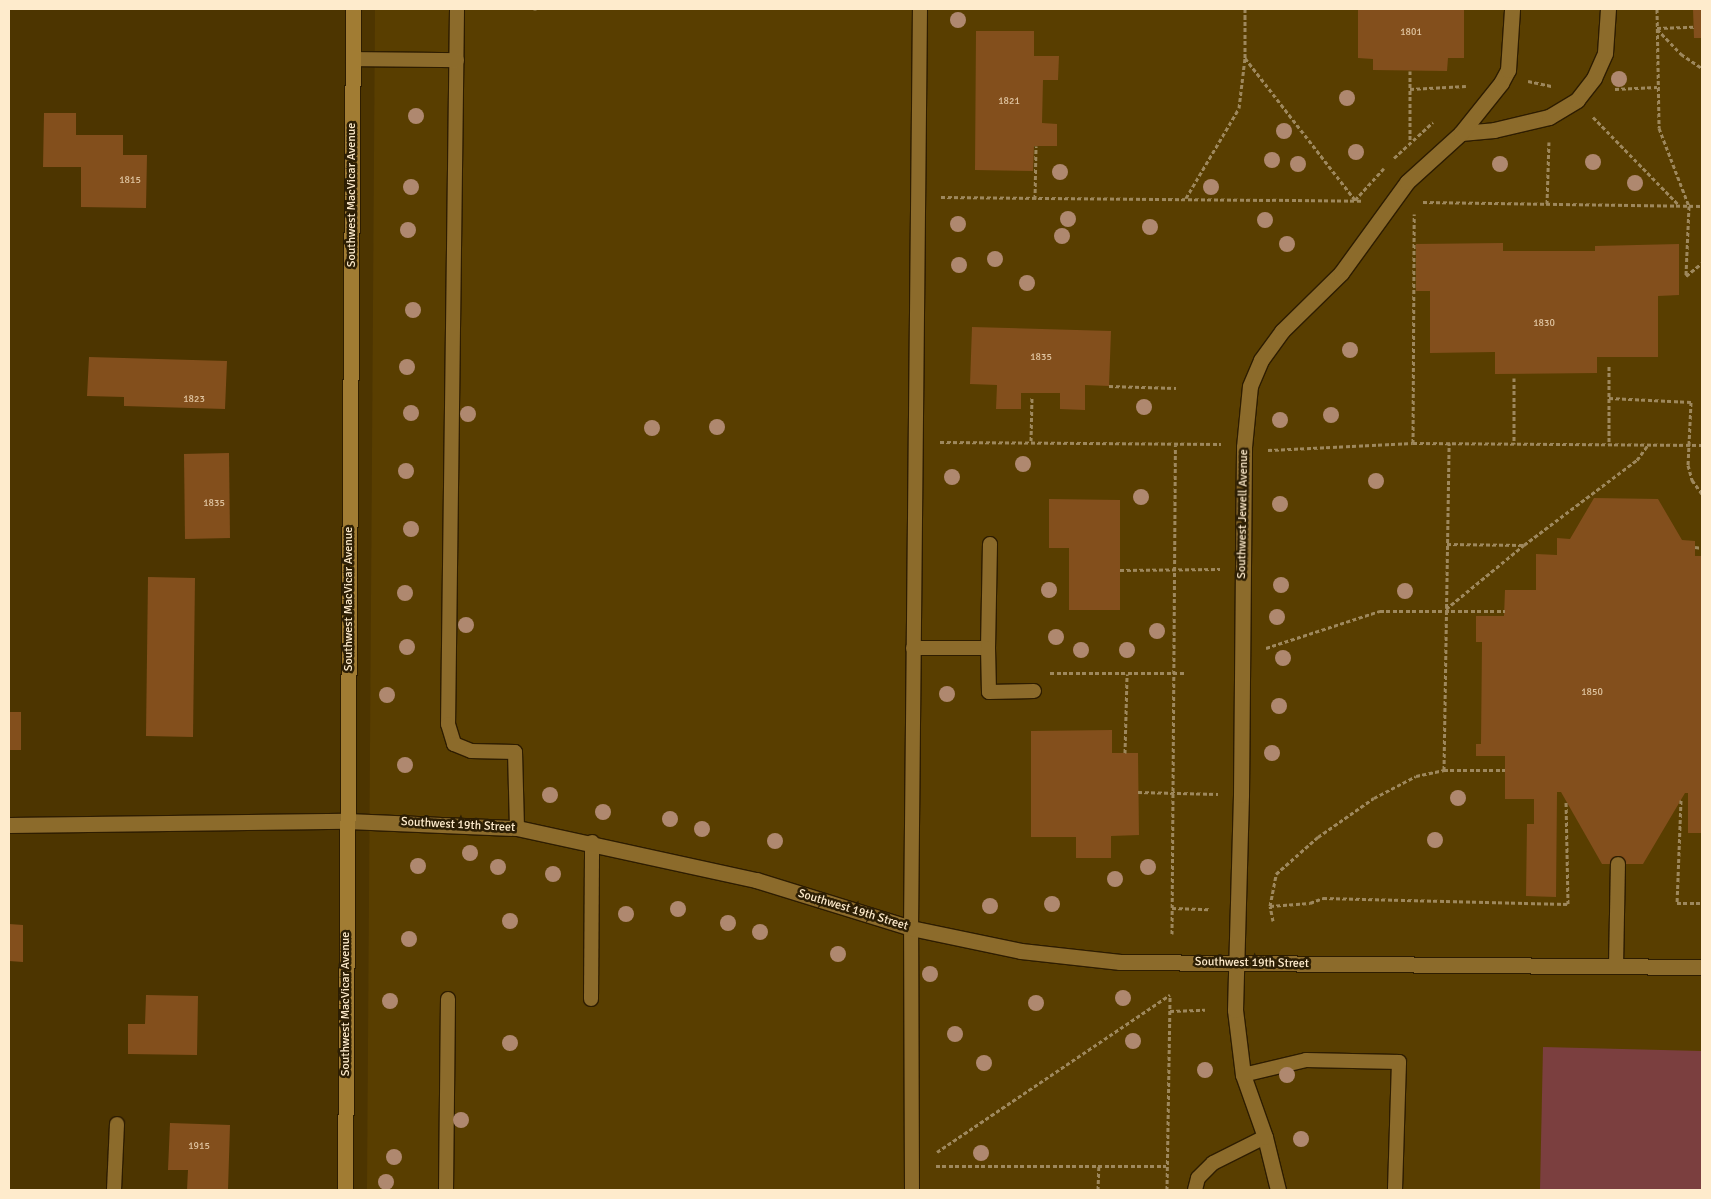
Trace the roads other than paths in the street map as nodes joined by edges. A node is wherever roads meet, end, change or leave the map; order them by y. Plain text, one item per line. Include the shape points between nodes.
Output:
1 (354, 9) edge
2 (920, 9) edge
3 (1512, 9) edge
4 (1608, 9) edge
5 (457, 10) edge
6 (353, 59) junction
7 (456, 60) junction
8 (1461, 132) junction
9 (990, 544) dead end
10 (913, 648) junction
11 (988, 648) junction
12 (1034, 691) dead end
13 (348, 821) junction
14 (9, 825) edge
15 (517, 828) junction
16 (592, 842) junction
17 (1618, 864) dead end
18 (911, 928) junction
19 (1234, 963) junction
20 (1616, 966) junction
21 (1702, 967) edge
22 (448, 999) dead end
23 (591, 999) dead end
24 (1243, 1075) junction
25 (117, 1124) dead end
26 (1265, 1137) junction
27 (114, 1190) edge
28 (344, 1190) edge
29 (446, 1190) edge
30 (912, 1190) edge
31 (1195, 1190) edge
32 (1278, 1190) edge
33 (1395, 1190) edge

1 - 6 street, Southwest MacVicar Avenue
2 - 10 lane
3 - 8 street, Southwest Jewell Avenue via 1508,70
4 - 8 street via 1605,53 1594,78 1577,100 1549,117 1494,130
5 - 7 lane
6 - 7 lane
6 - 13 street, Southwest MacVicar Avenue
7 - 15 lane via 448,724 454,744 471,751 515,752
8 - 19 street, Southwest Jewell Avenue via 1407,182 1352,259 1282,331 1261,360 1250,386 1246,413 1241,795
9 - 11 lane
10 - 11 lane
10 - 18 lane
11 - 12 lane via 989,692
13 - 14 street, Southwest 19th Street
13 - 15 street, Southwest 19th Street
13 - 28 street, Southwest MacVicar Avenue
15 - 16 street, Southwest 19th Street
16 - 18 street, Southwest 19th Street via 756,880
16 - 23 lane
17 - 20 lane
18 - 19 street, Southwest 19th Street via 1021,951 1120,962
18 - 30 lane
19 - 20 street, Southwest 19th Street
19 - 24 street, Southwest Jewell Avenue via 1234,1010
20 - 21 street, Southwest 19th Street
22 - 29 lane
24 - 26 street, Southwest Jewell Avenue
24 - 33 lane via 1306,1060 1399,1062
25 - 27 lane
26 - 31 lane via 1208,1166 1198,1178
26 - 32 street, Southwest Jewell Avenue

